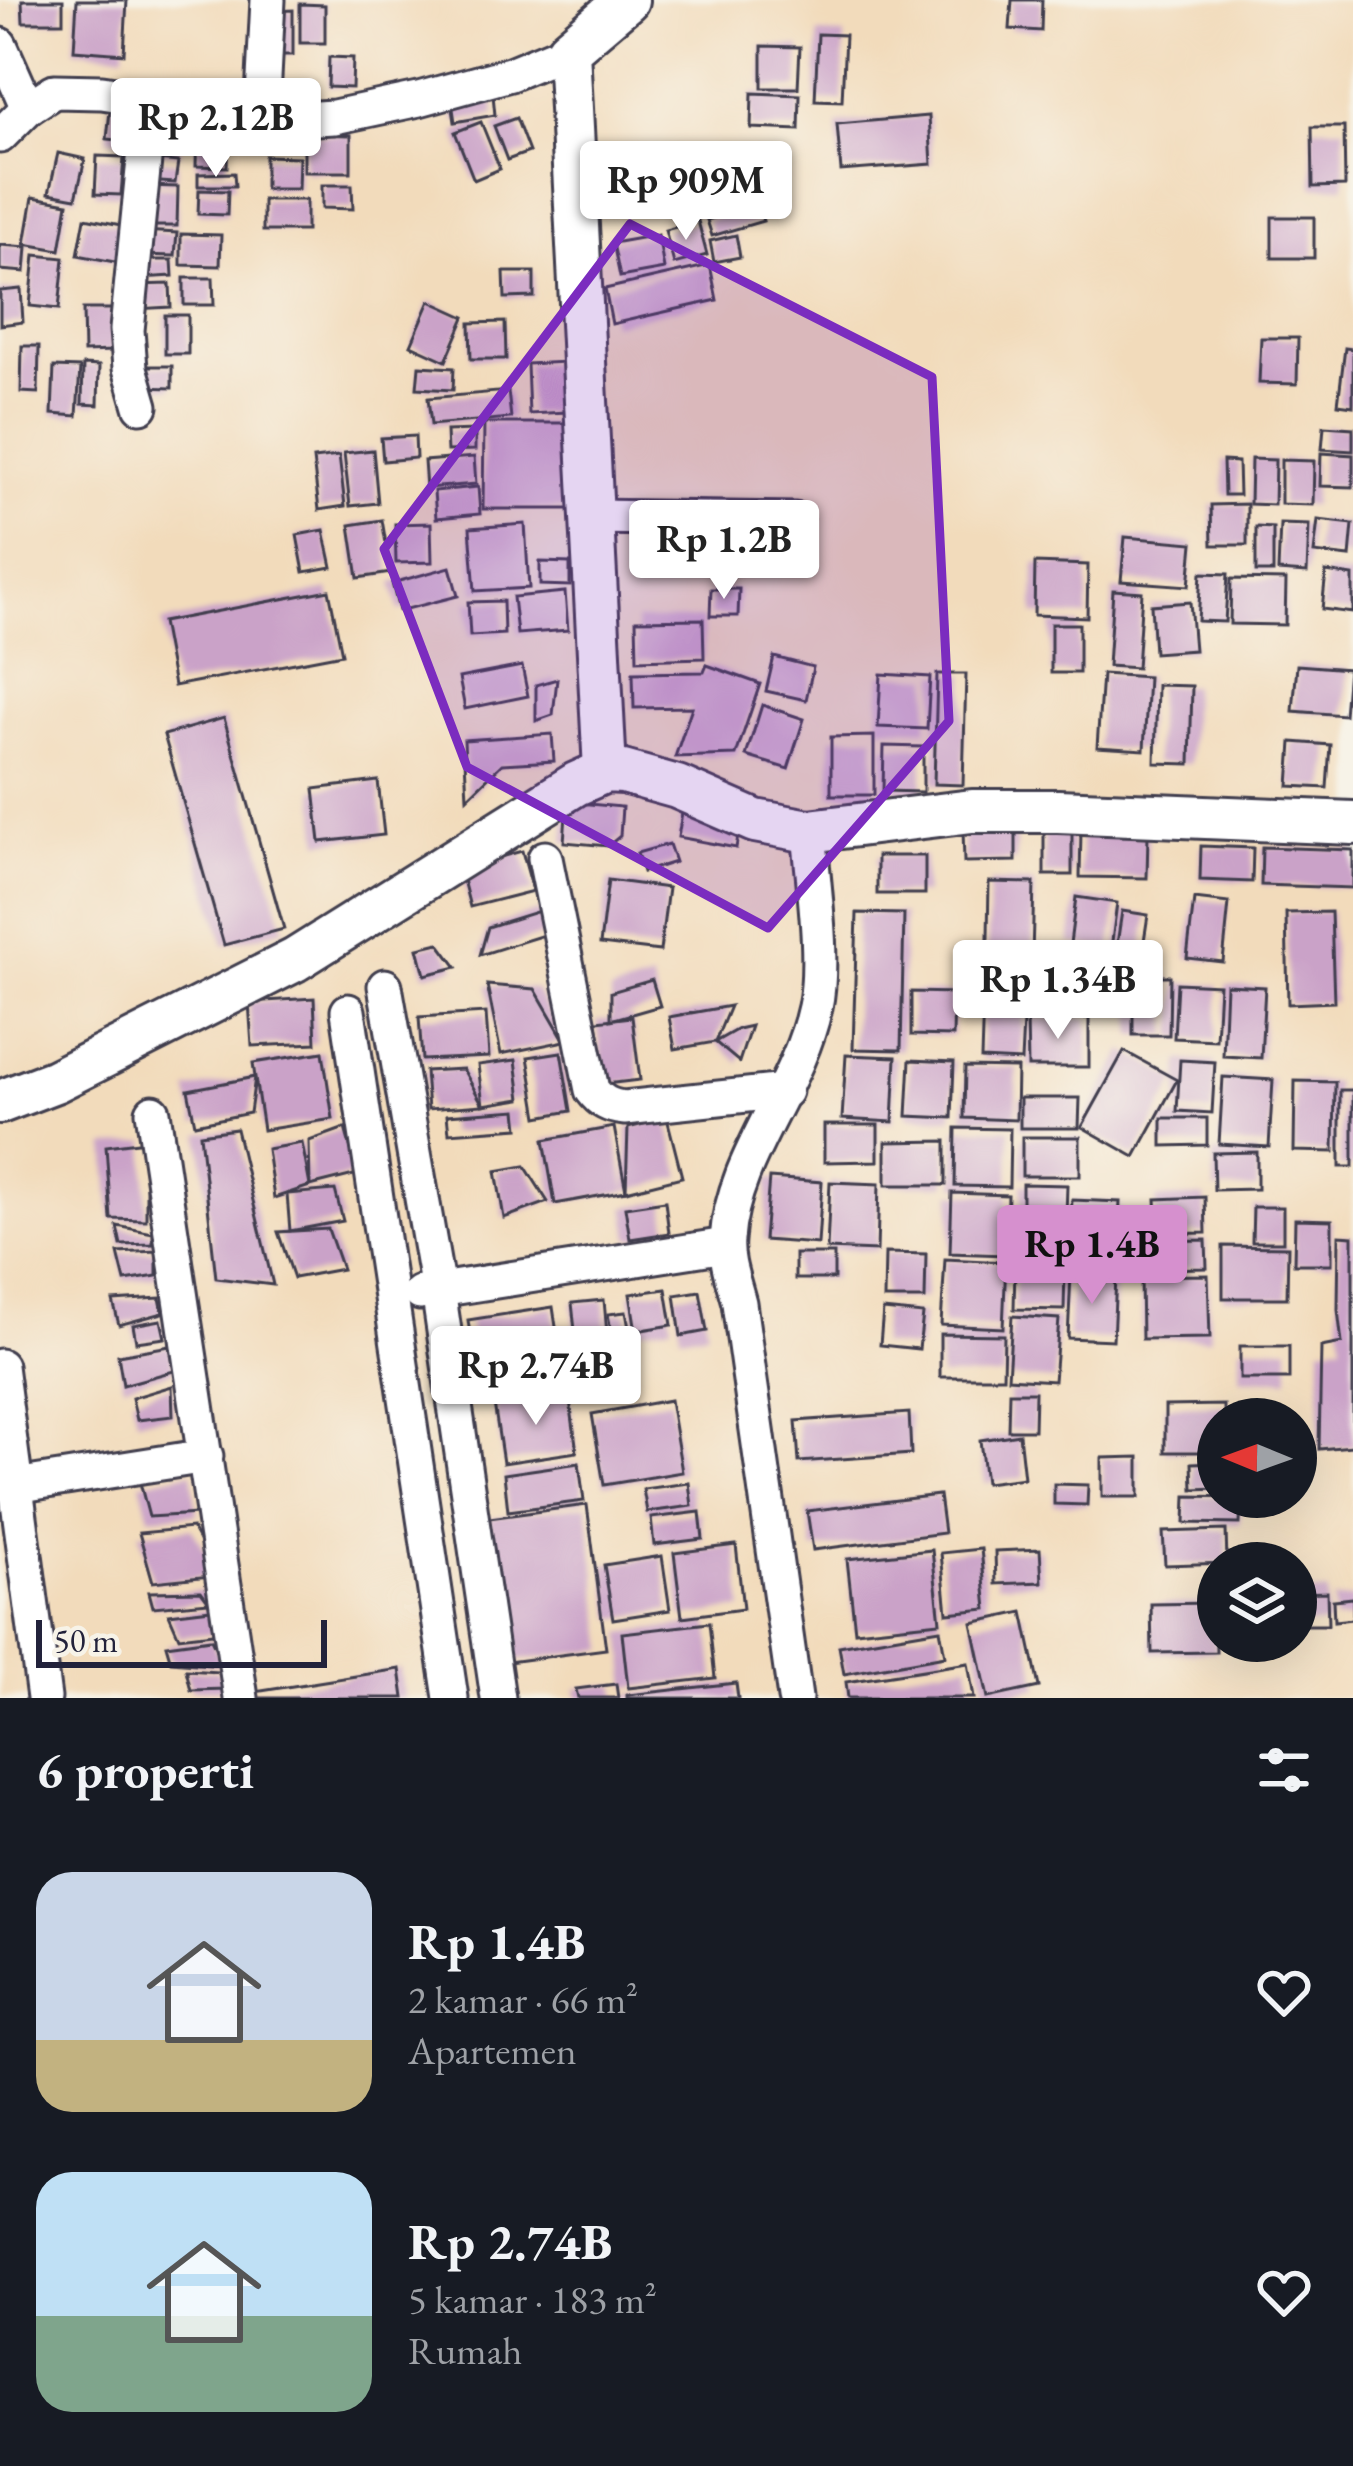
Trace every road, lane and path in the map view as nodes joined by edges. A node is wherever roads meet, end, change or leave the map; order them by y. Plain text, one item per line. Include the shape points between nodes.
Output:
1 (268, 0) edge
2 (627, 0) edge
3 (0, 45) edge
4 (568, 50) junction
5 (150, 100) junction
6 (28, 108) junction
7 (262, 117) junction
8 (0, 136) edge
9 (141, 406) dead end
10 (592, 517) junction
11 (794, 520) dead end
12 (604, 771) junction
13 (1353, 823) edge
14 (809, 831) junction
15 (545, 858) dead end
16 (385, 986) dead end
17 (348, 1011) dead end
18 (784, 1090) junction
19 (0, 1102) edge
20 (153, 1112) dead end
21 (726, 1245) junction
22 (438, 1290) junction
23 (393, 1296) junction
24 (0, 1366) edge
25 (206, 1456) junction
26 (9, 1465) edge
27 (44, 1698) edge
28 (241, 1698) edge
29 (451, 1698) edge
30 (498, 1698) edge
31 (795, 1698) edge

1 - 7 street
2 - 4 street
3 - 6 street
4 - 7 street via 398,103 334,117
4 - 10 street
5 - 6 street via 54,91
5 - 7 street
5 - 9 street via 127,330
6 - 8 street
10 - 11 street
10 - 12 street
12 - 14 street via 650,777 755,821
12 - 19 street via 295,959
13 - 14 street via 972,811
14 - 18 street via 816,1003
15 - 18 street via 599,1100 624,1108
16 - 22 street
17 - 23 street
18 - 21 street via 741,1179
20 - 25 street
21 - 22 street
21 - 31 street
22 - 23 street
22 - 30 street
23 - 29 street
24 - 26 street
25 - 26 street
25 - 28 street
26 - 27 street

